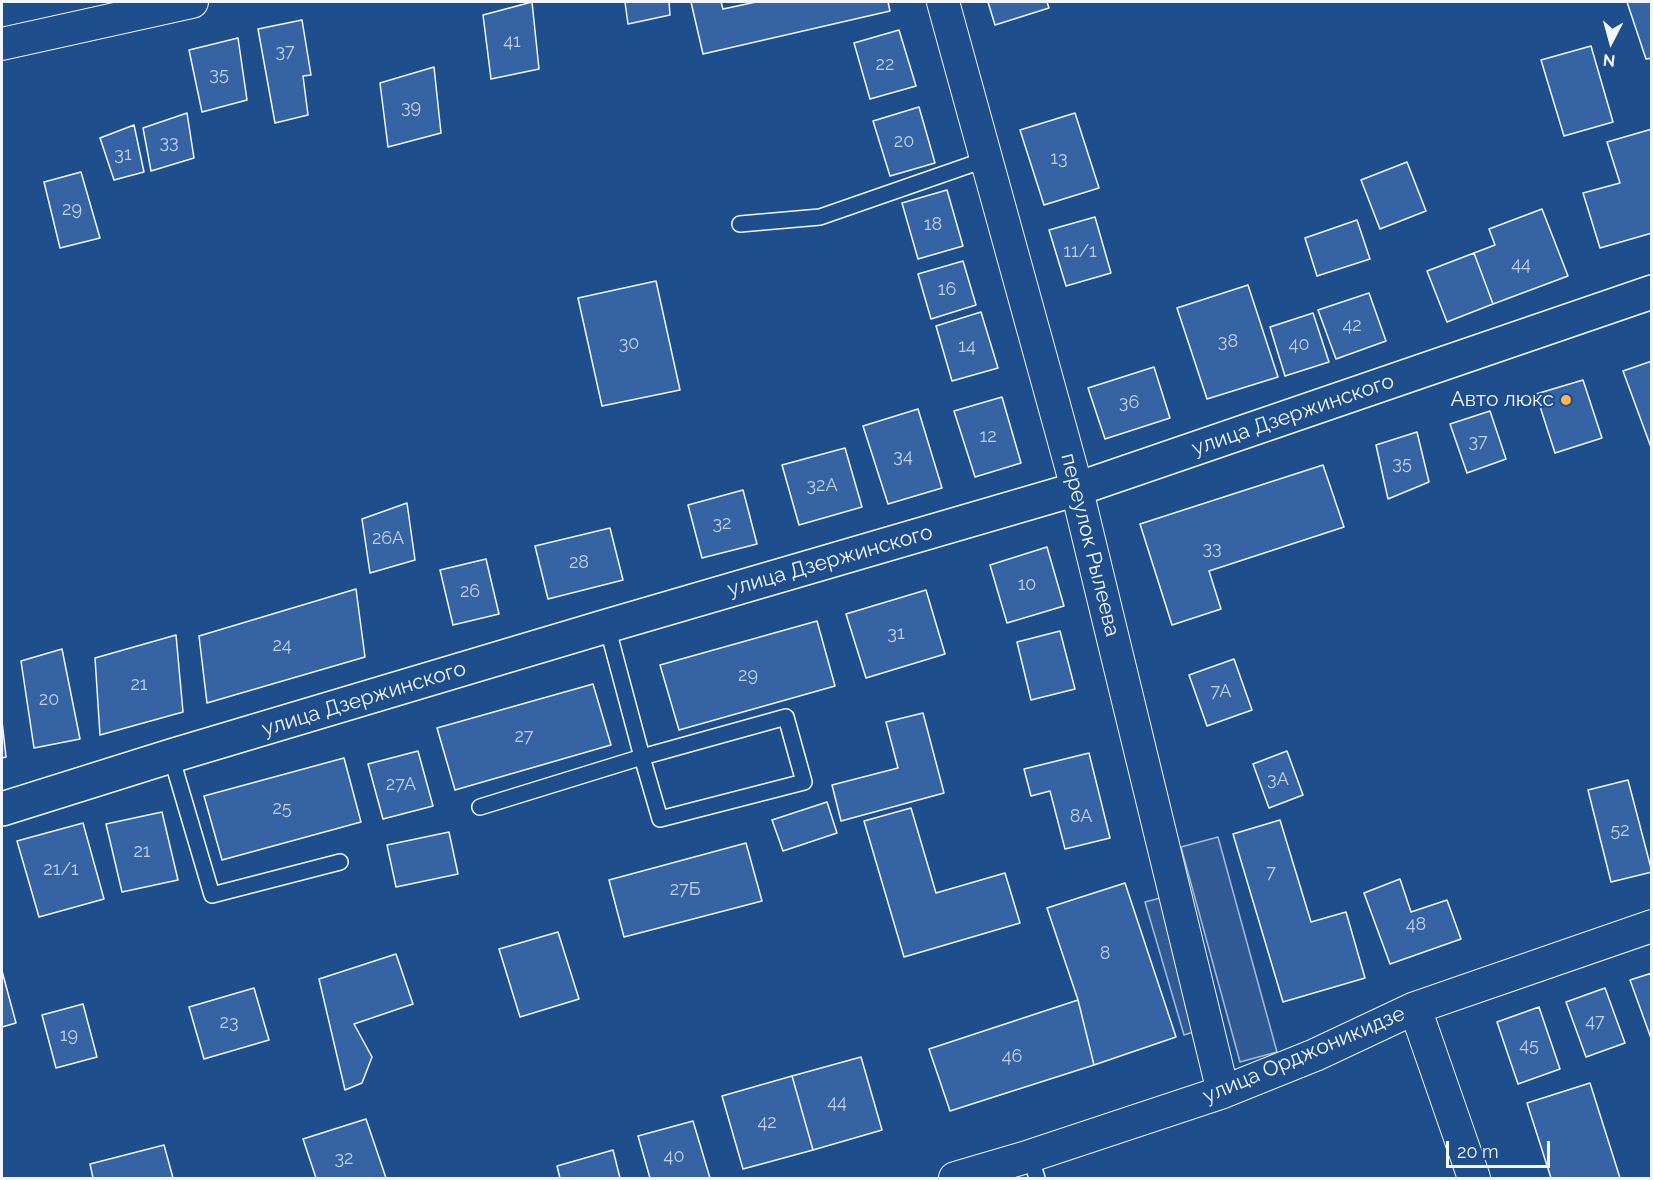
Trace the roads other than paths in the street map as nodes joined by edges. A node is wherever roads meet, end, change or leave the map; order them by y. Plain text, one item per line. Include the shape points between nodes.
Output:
1 (192, 2) edge
2 (943, 2) edge
3 (2, 44) edge
4 (987, 159) junction
5 (740, 224) dead end
6 (1652, 292) edge
7 (1077, 489) junction
8 (608, 626) junction
9 (171, 756) junction
10 (642, 757) junction
11 (480, 807) dead end
12 (2, 809) edge
13 (340, 862) dead end
14 (1652, 926) edge
15 (1414, 1008) junction
16 (1223, 1092) junction
17 (1033, 1167) edge
18 (955, 1179) edge
19 (1474, 1179) edge

1 - 3 street
2 - 4 street, переулок Рылеева
4 - 5 lane via 820,218
4 - 7 street, переулок Рылеева
6 - 7 street, улица Дзержинского
7 - 8 street, улица Дзержинского
7 - 16 street, переулок Рылеева
8 - 9 street, улица Дзержинского
8 - 10 lane
9 - 12 street, улица Дзержинского
9 - 13 lane via 212,895
10 - 10 lane via 660,819 804,782 786,717
10 - 11 lane
14 - 15 street, улица Орджоникидзе
15 - 16 street, улица Орджоникидзе via 1315,1055
15 - 19 street
16 - 17 street, улица Орджоникидзе
17 - 18 street, улица Орджоникидзе

